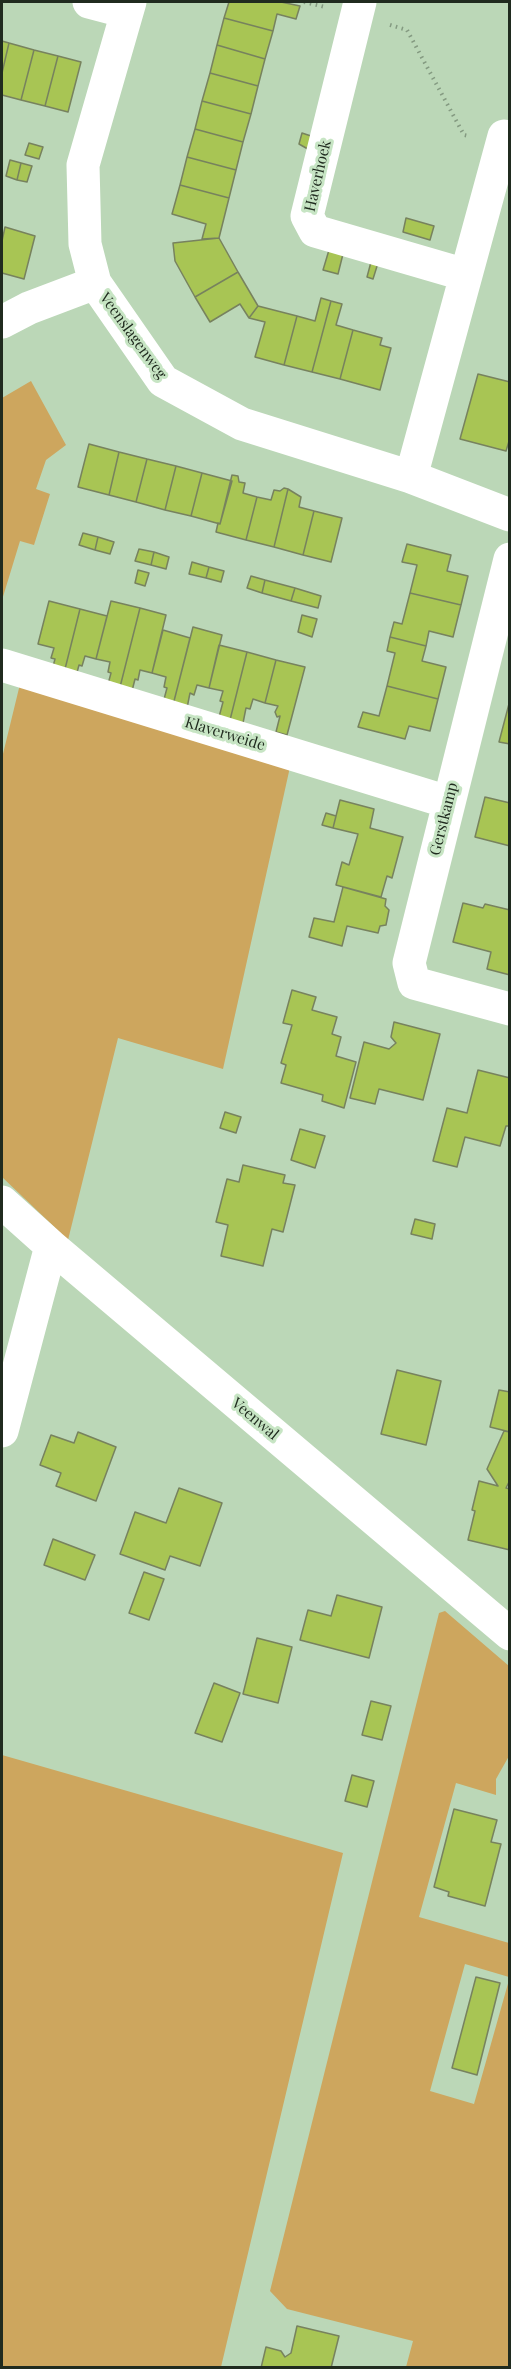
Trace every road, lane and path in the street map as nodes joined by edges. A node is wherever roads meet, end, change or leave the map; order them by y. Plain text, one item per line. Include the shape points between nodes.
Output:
1 (89, 2) edge
2 (304, 2) edge
3 (128, 7) edge
4 (359, 9) edge
5 (505, 142) edge
6 (466, 275) junction
7 (95, 283) junction
8 (2, 322) edge
9 (411, 477) junction
10 (510, 515) edge
11 (510, 559) edge
12 (2, 665) edge
13 (448, 802) junction
14 (510, 1009) edge
15 (2, 1202) edge
16 (51, 1246) junction
17 (2, 1431) edge
18 (510, 1634) edge

1 - 3 street
2 - 4 path
3 - 7 street, Veenslagenweg via 83,165 85,244
4 - 5 path via 407,30 464,135
4 - 6 street, Haverhoek via 307,216 315,231
5 - 6 street
6 - 9 street
7 - 8 street
7 - 9 street, Veenslagenweg via 163,381 242,424
9 - 10 street, Veenslagenweg
11 - 13 street, Gerstkamp
12 - 13 street, Klaverweide
13 - 14 street, Gerstkamp via 410,963 414,983
15 - 16 street, Veenwal
16 - 17 street
16 - 18 street, Veenwal

